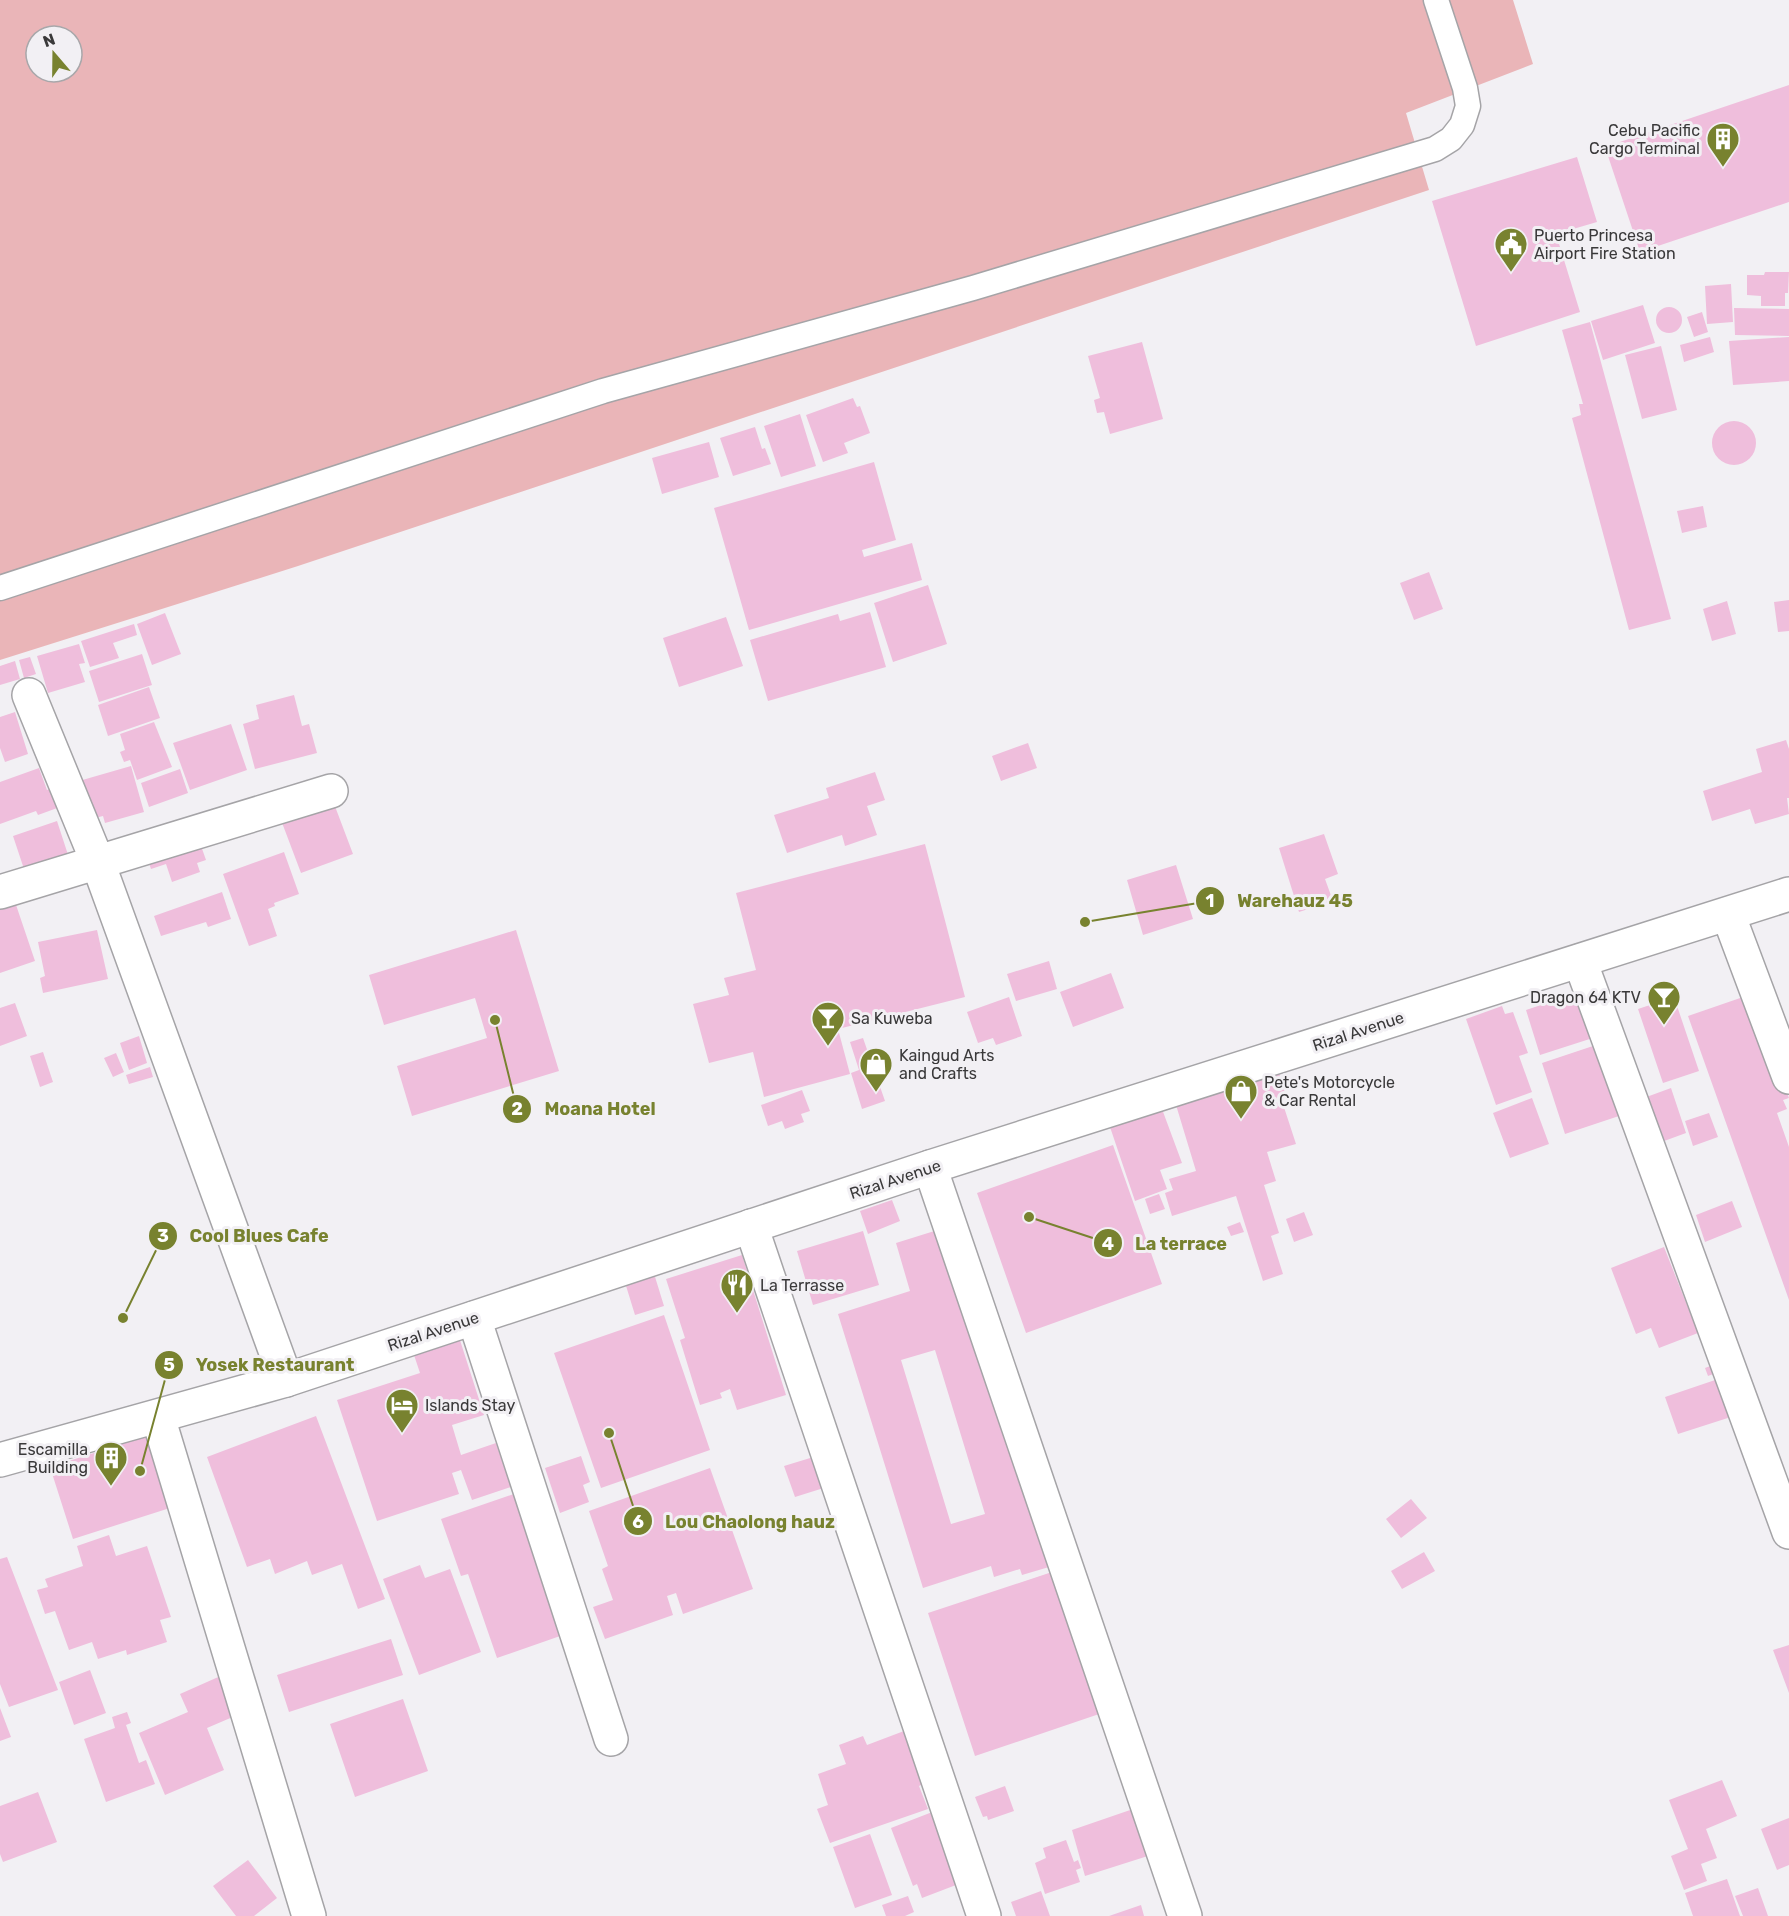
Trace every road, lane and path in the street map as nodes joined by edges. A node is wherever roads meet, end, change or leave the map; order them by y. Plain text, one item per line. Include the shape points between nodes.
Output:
1 (1436, 0) edge
2 (0, 588) edge
3 (29, 695) dead end
4 (331, 791) dead end
5 (98, 863) junction
6 (0, 892) edge
7 (1789, 894) edge
8 (1728, 914) junction
9 (1580, 961) junction
10 (1789, 1077) edge
11 (930, 1167) junction
12 (751, 1226) junction
13 (474, 1318) junction
14 (286, 1380) junction
15 (158, 1417) junction
16 (0, 1460) edge
17 (1789, 1532) edge
18 (611, 1739) dead end
19 (309, 1916) edge
20 (984, 1916) edge
21 (1185, 1916) edge

1 - 2 lane via 1468,106 1451,139 1435,149 973,288 603,391
3 - 5 street
4 - 5 street
5 - 6 street
5 - 14 street
7 - 8 street, Rizal Avenue
8 - 9 street, Rizal Avenue
8 - 10 street
9 - 11 street, Rizal Avenue
9 - 17 street
11 - 12 street, Rizal Avenue
11 - 21 street
12 - 13 street, Rizal Avenue
12 - 20 street
13 - 14 street, Rizal Avenue
13 - 18 street
14 - 15 street, Rizal Avenue
15 - 16 street, Rizal Avenue
15 - 19 street

